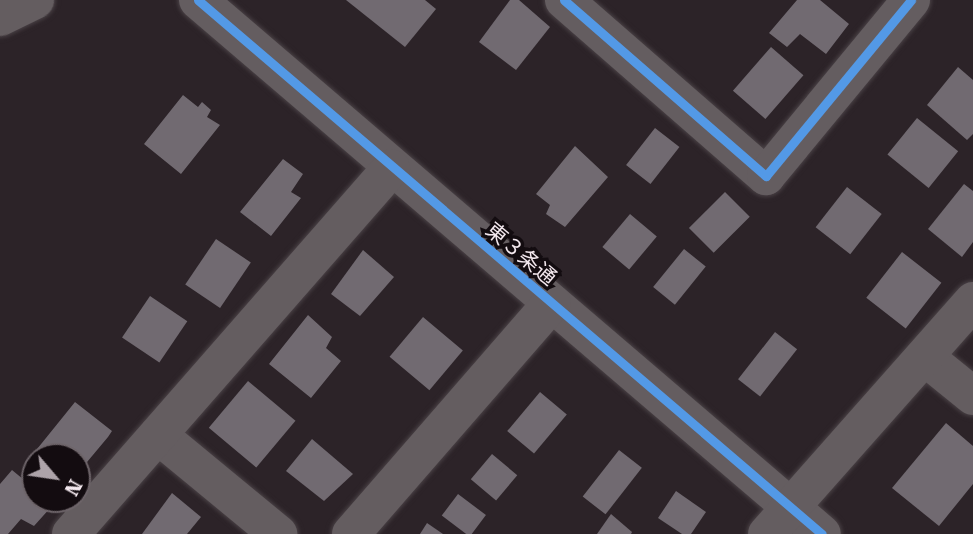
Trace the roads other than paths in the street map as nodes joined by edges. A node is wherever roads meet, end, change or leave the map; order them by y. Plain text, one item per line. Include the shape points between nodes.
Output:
1 (35, 0) edge
2 (198, 0) edge
3 (564, 0) edge
4 (911, 0) edge
5 (0, 16) edge
6 (391, 168) junction
7 (973, 301) edge
8 (552, 303) junction
9 (925, 358) junction
10 (973, 396) edge
11 (158, 435) junction
12 (779, 520) edge
13 (71, 534) edge
14 (278, 534) edge
15 (351, 534) edge
16 (822, 534) edge

1 - 5 street
2 - 6 street, 東３条通
3 - 4 street via 766,176
6 - 8 street, 東３条通
6 - 11 street
7 - 9 street
8 - 12 street, 東３条通
8 - 15 street
9 - 10 street
9 - 12 street
11 - 13 street
11 - 14 street
12 - 16 street, 東３条通

